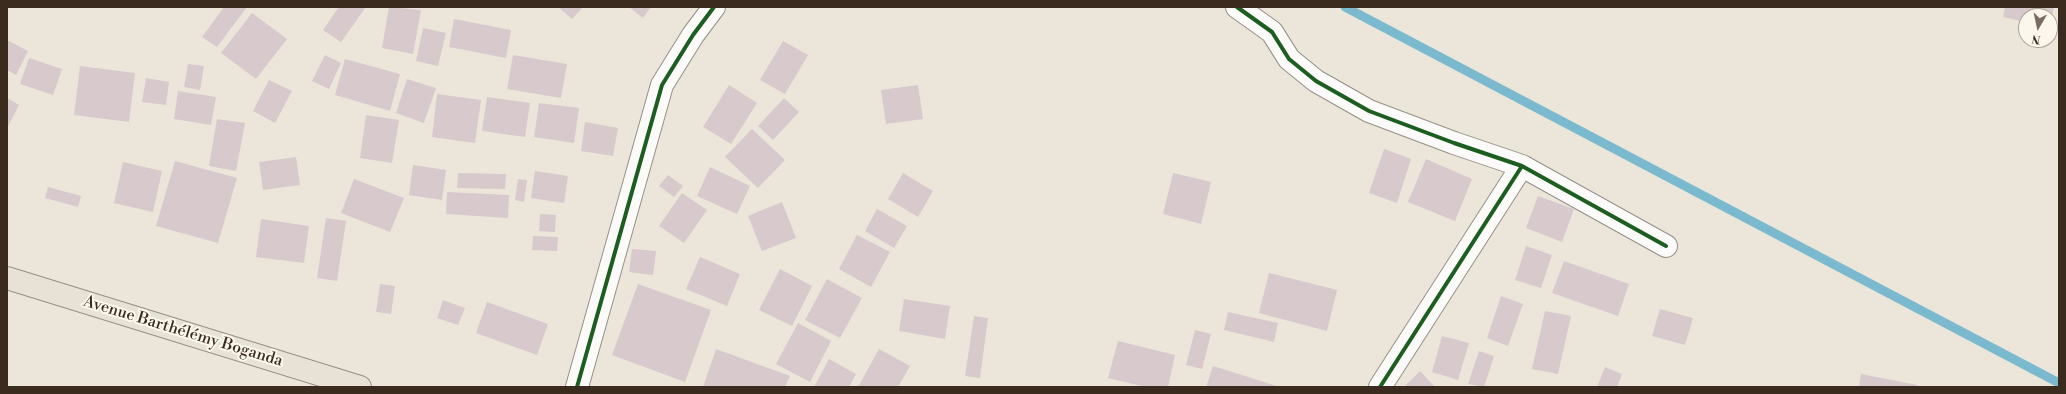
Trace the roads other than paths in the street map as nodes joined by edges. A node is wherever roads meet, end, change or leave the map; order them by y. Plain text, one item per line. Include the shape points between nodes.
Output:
1 (714, 7) edge
2 (1236, 7) edge
3 (1522, 166) junction
4 (1666, 246) dead end
5 (7, 278) edge
6 (360, 387) edge
7 (577, 387) edge
8 (1380, 387) edge

1 - 7 street via 662,85
2 - 3 street via 1272,32 1289,59 1316,81 1362,107
3 - 4 street
3 - 8 street
5 - 6 main road, Avenue Barthélémy Boganda

